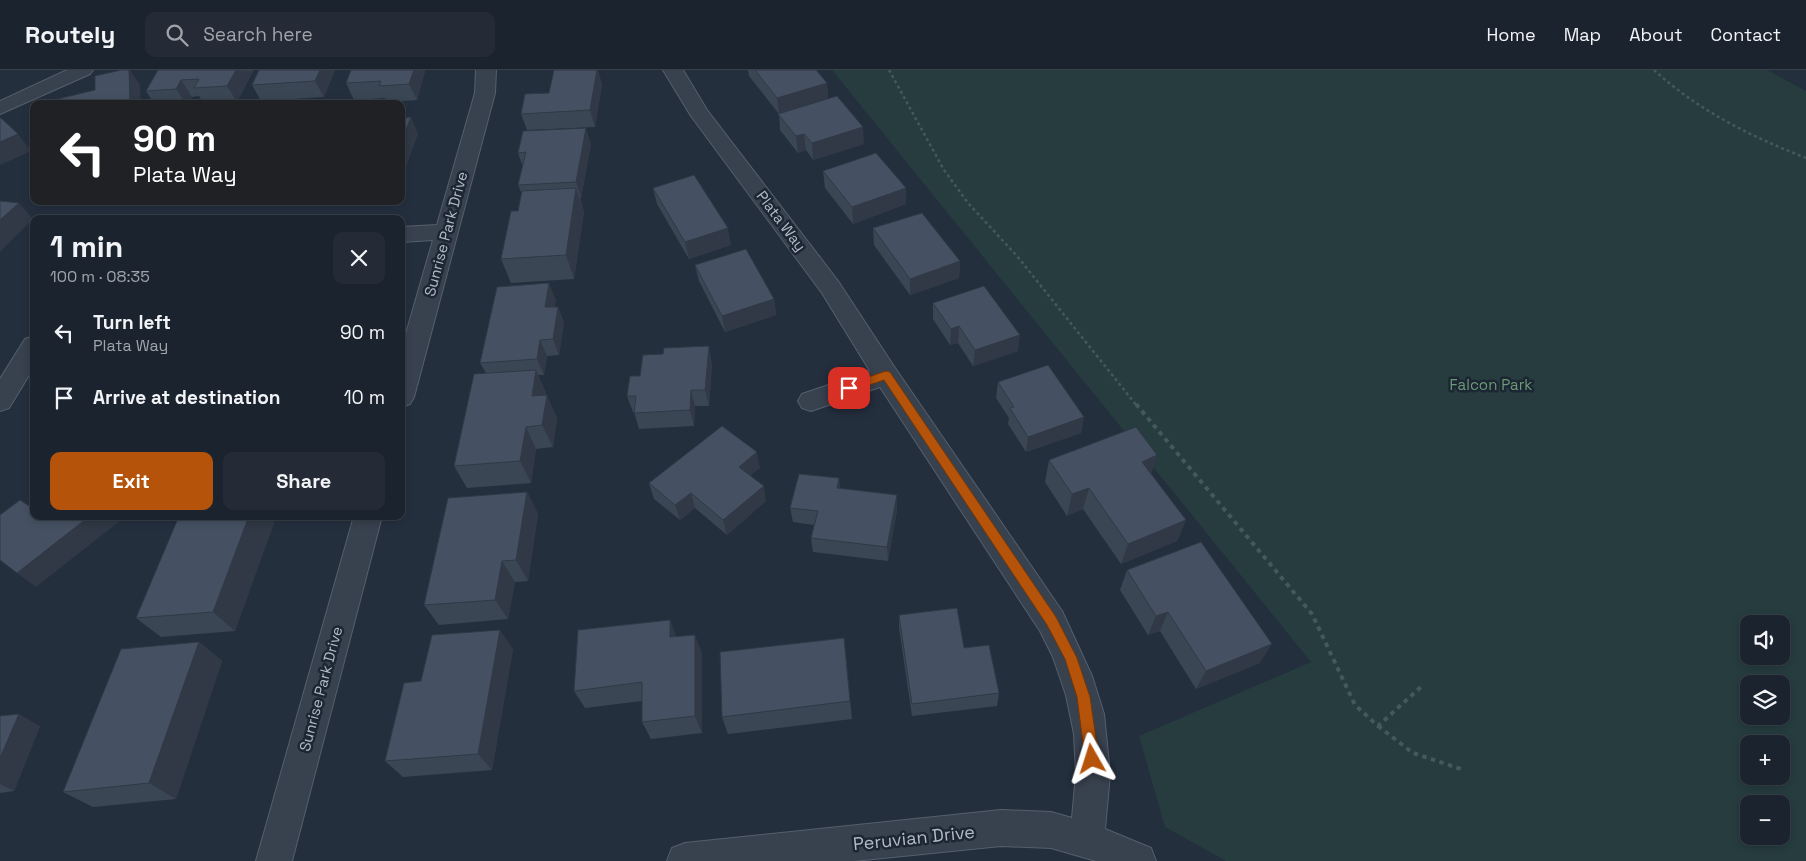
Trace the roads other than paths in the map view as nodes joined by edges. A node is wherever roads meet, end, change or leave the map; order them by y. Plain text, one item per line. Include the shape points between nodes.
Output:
1 (83, 70) edge
2 (486, 70) edge
3 (673, 70) edge
4 (0, 108) edge
5 (447, 232) junction
6 (405, 235) edge
7 (30, 352) edge
8 (886, 375) junction
9 (405, 383) edge
10 (811, 400) dead end
11 (0, 401) edge
12 (367, 520) edge
13 (1087, 839) junction
14 (274, 861) edge
15 (685, 861) edge
16 (1138, 861) edge

1 - 4 street
2 - 5 street, Sunrise Park Drive via 485,93
3 - 8 street, Plata Way via 698,112 830,287
5 - 6 street
5 - 9 street, Sunrise Park Drive
7 - 11 street
8 - 10 street
8 - 13 street, Plata Way via 1051,621 1071,658 1084,697 1091,746 1093,773
12 - 14 street, Sunrise Park Drive
13 - 15 street, Peruvian Drive via 1051,830 1002,828
13 - 16 street, Peruvian Drive

